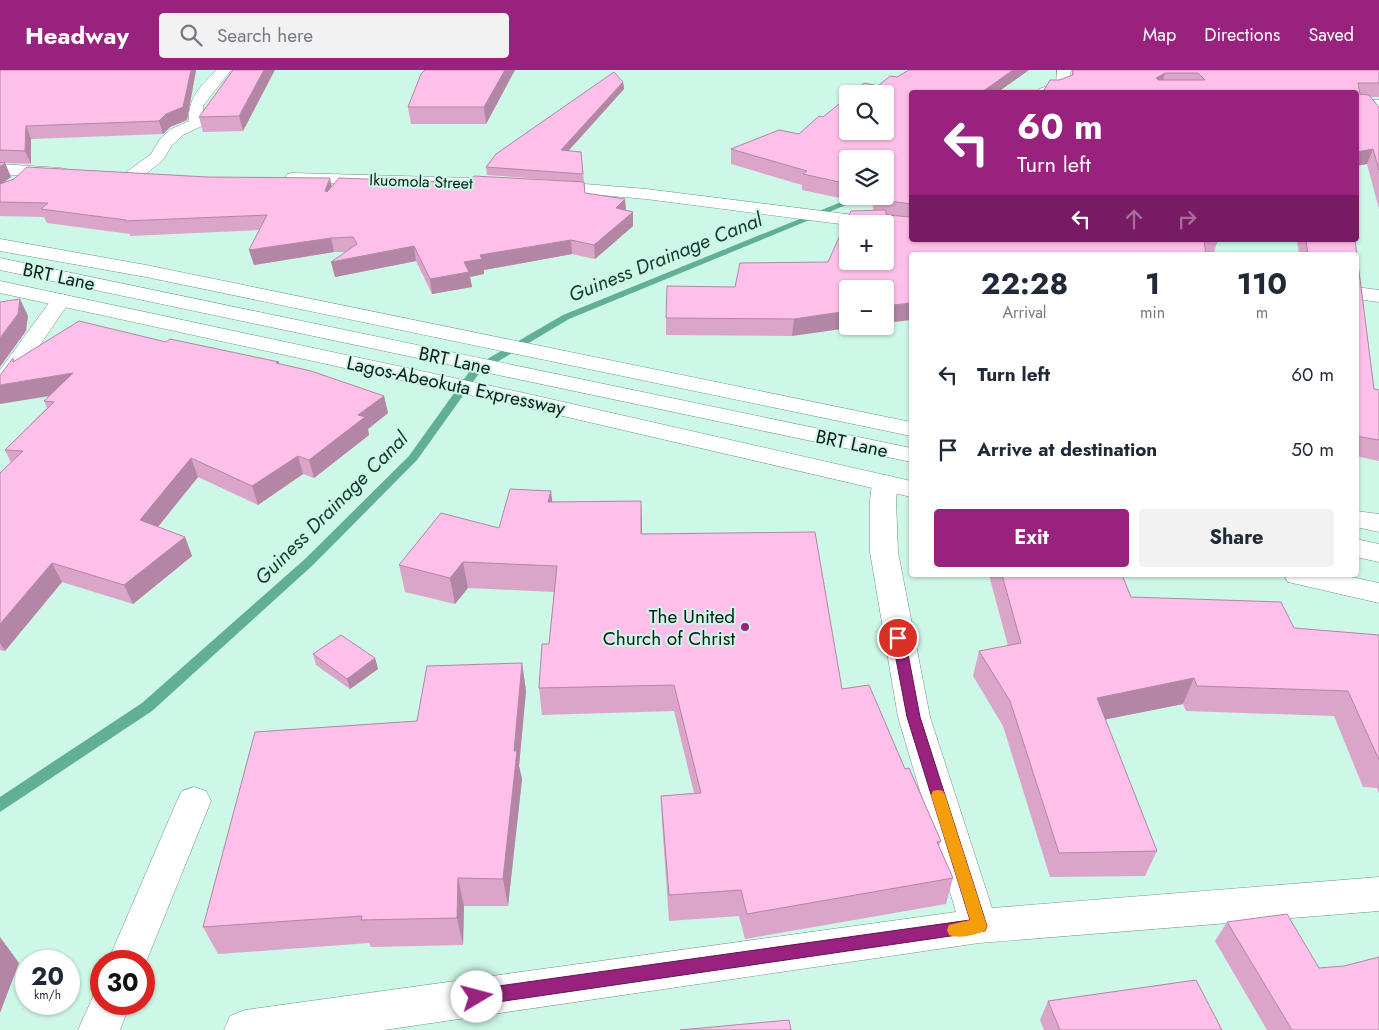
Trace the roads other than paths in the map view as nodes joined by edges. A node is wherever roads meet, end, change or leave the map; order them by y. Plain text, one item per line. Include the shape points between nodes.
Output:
1 (224, 70) edge
2 (1064, 70) edge
3 (1049, 90) edge
4 (1359, 102) edge
5 (1379, 104) edge
6 (0, 169) edge
7 (29, 172) junction
8 (75, 174) edge
9 (112, 176) edge
10 (131, 177) junction
11 (160, 177) edge
12 (277, 178) edge
13 (13, 187) edge
14 (909, 227) edge
15 (0, 245) edge
16 (0, 264) edge
17 (0, 287) edge
18 (1359, 293) edge
19 (1379, 296) edge
20 (61, 300) junction
21 (0, 386) edge
22 (909, 429) edge
23 (909, 455) edge
24 (898, 486) edge
25 (1359, 520) edge
26 (1379, 523) edge
27 (1359, 549) edge
28 (1379, 553) edge
29 (1307, 577) edge
30 (1379, 593) edge
31 (194, 801) dead end
32 (1379, 894) edge
33 (979, 926) junction
34 (132, 950) edge
35 (105, 1015) edge
36 (99, 1030) edge
37 (245, 1030) edge

1 - 10 main road via 196,106 197,123 177,132 157,157
2 - 3 main road via 1063,85
4 - 5 main road
6 - 7 main road
7 - 8 main road
7 - 13 main road
9 - 10 main road
10 - 11 main road
12 - 14 main road, Ikuomola Street via 526,184 646,194
15 - 22 main road via 146,271
16 - 23 main road, BRT Lane
17 - 20 main road, Lagos-Abeokuta Expressway
18 - 19 main road
20 - 21 main road
20 - 24 main road, Lagos-Abeokuta Expressway via 403,373
24 - 33 main road via 883,500 884,552 914,717
25 - 26 main road
27 - 28 main road
29 - 30 main road
31 - 34 main road
32 - 33 main road
33 - 37 main road
35 - 36 main road

